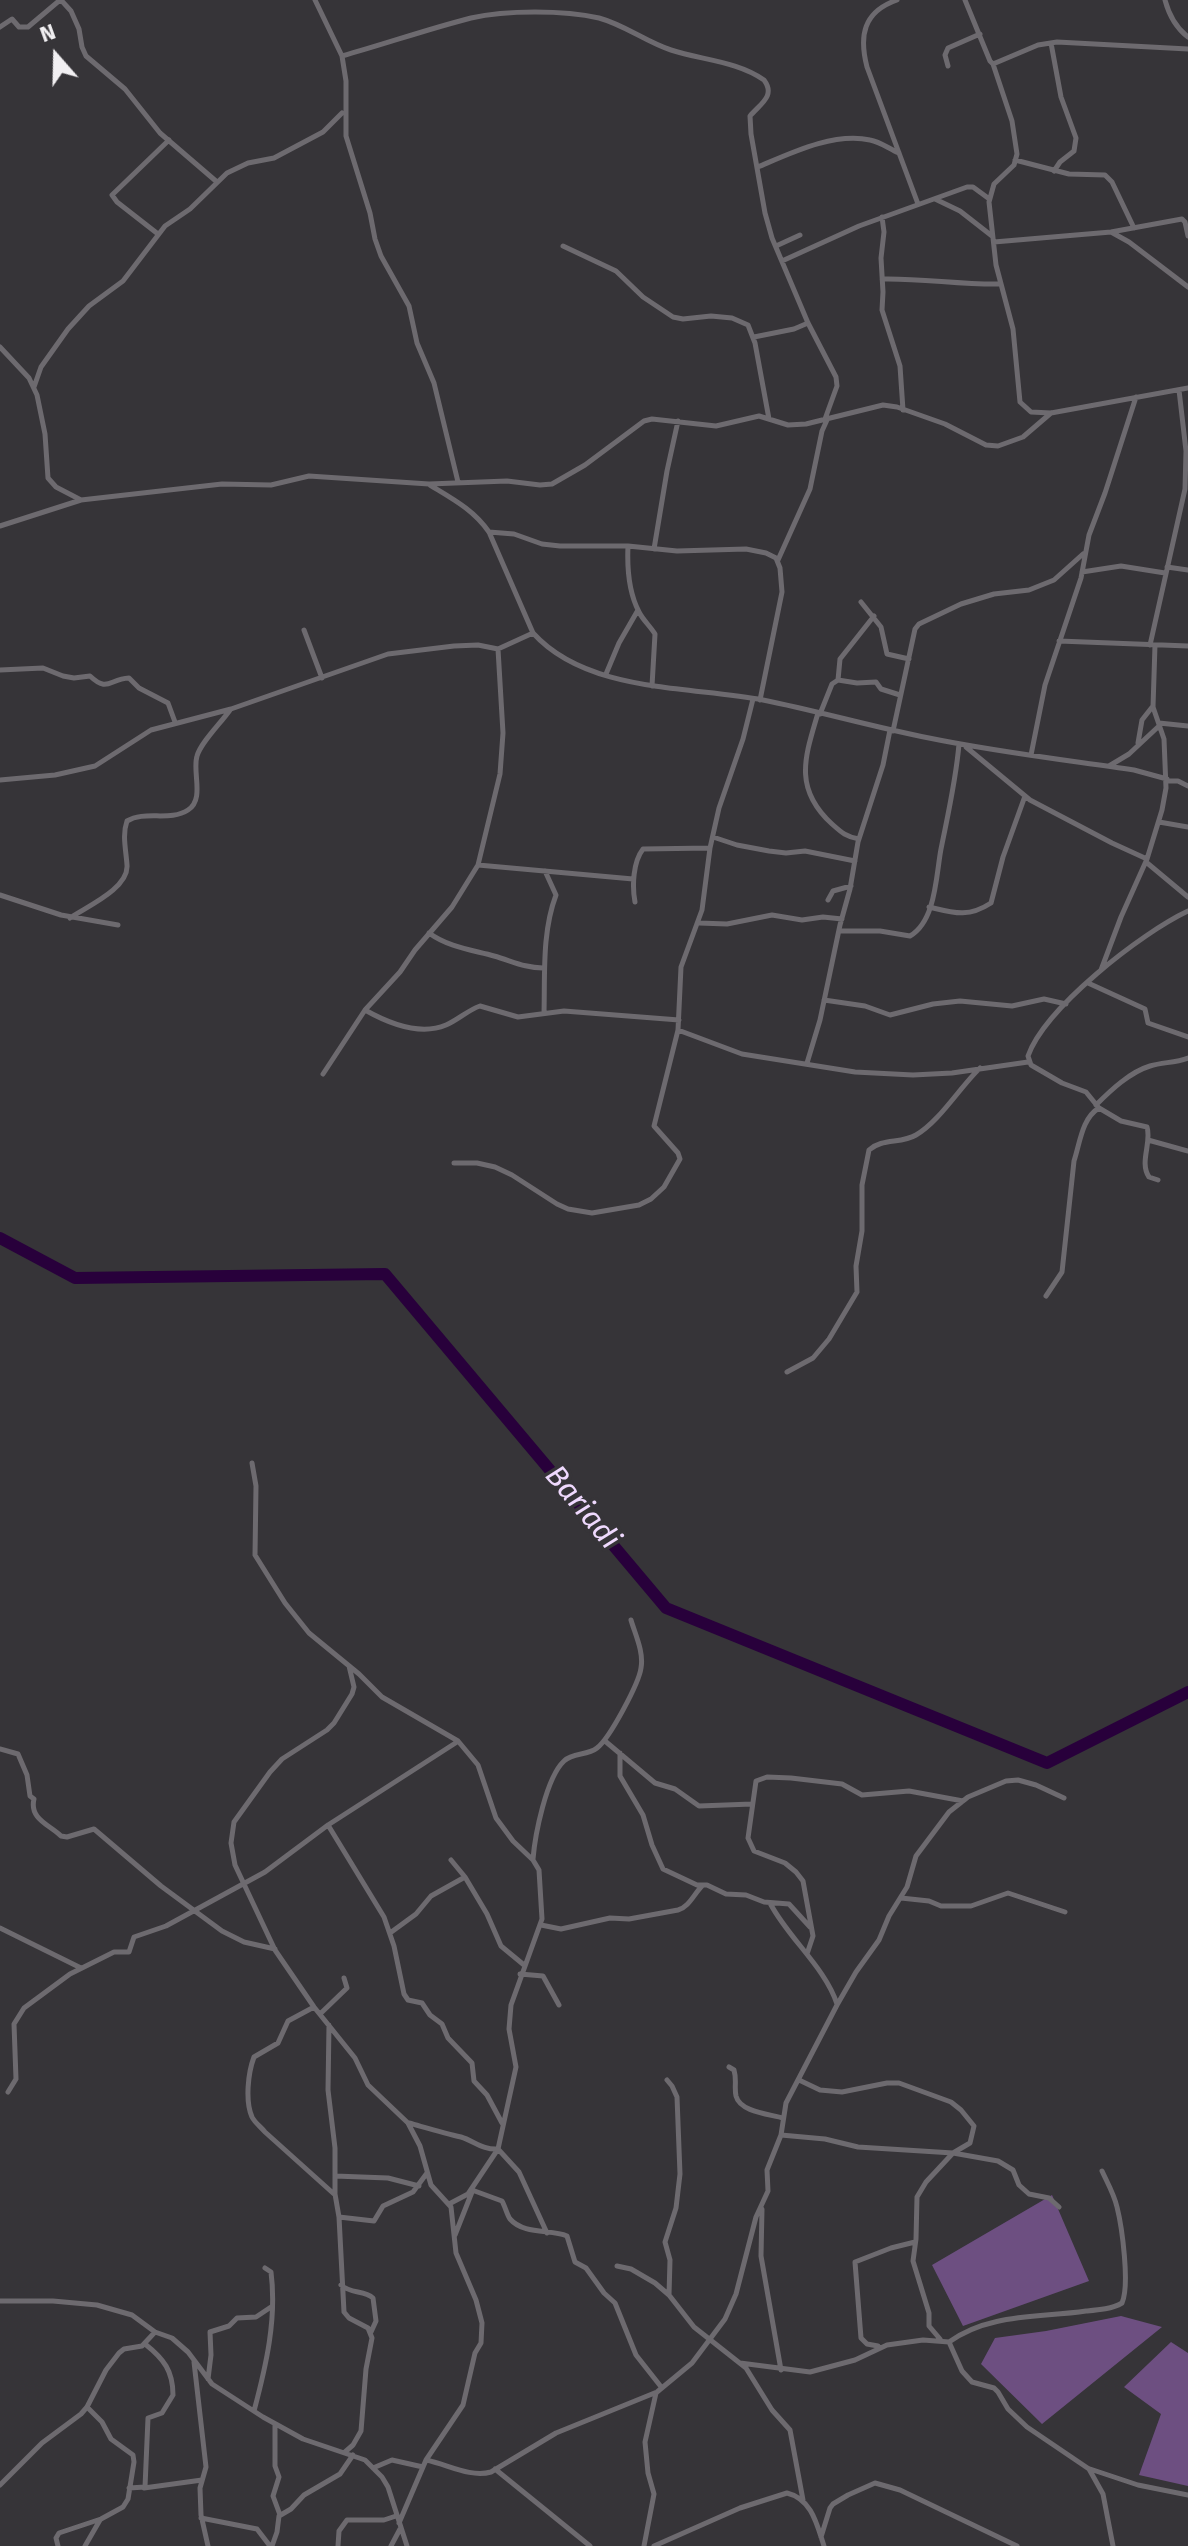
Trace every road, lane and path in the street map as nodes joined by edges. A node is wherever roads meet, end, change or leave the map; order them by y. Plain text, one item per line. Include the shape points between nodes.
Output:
1 (61, 0) edge
2 (315, 0) edge
3 (897, 0) edge
4 (965, 0) edge
5 (1165, 0) edge
6 (0, 27) edge
7 (980, 34) junction
8 (1188, 37) edge
9 (1051, 43) junction
10 (1188, 49) edge
11 (342, 56) junction
12 (993, 64) junction
13 (948, 66) dead end
14 (342, 113) dead end
15 (169, 140) junction
16 (900, 154) junction
17 (1015, 160) junction
18 (758, 167) junction
19 (1054, 171) junction
20 (217, 182) junction
21 (935, 199) junction
22 (989, 199) junction
23 (918, 204) junction
24 (882, 217) junction
25 (1134, 228) junction
26 (1110, 232) junction
27 (158, 234) junction
28 (800, 235) dead end
29 (1188, 236) edge
30 (994, 239) junction
31 (563, 246) dead end
32 (775, 246) junction
33 (782, 261) junction
34 (882, 279) junction
35 (1001, 284) junction
36 (1188, 287) edge
37 (808, 323) junction
38 (754, 337) junction
39 (0, 347) edge
40 (34, 387) junction
41 (1188, 388) edge
42 (1179, 390) junction
43 (1136, 397) junction
44 (903, 410) junction
45 (1051, 413) junction
46 (770, 420) junction
47 (826, 420) junction
48 (678, 421) junction
49 (458, 482) junction
50 (429, 484) junction
51 (81, 500) junction
52 (0, 526) edge
53 (489, 532) junction
54 (628, 546) junction
55 (654, 549) junction
56 (1084, 553) junction
57 (777, 561) junction
58 (1166, 570) junction
59 (1188, 570) edge
60 (1082, 572) junction
61 (861, 602) dead end
62 (638, 610) junction
63 (874, 616) junction
64 (304, 630) dead end
65 (533, 633) junction
66 (1059, 641) junction
67 (1153, 645) junction
68 (1188, 646) edge
69 (498, 649) junction
70 (909, 659) junction
71 (0, 670) edge
72 (606, 674) junction
73 (322, 678) junction
74 (838, 680) junction
75 (652, 686) junction
76 (900, 695) junction
77 (757, 699) junction
78 (1153, 705) junction
79 (231, 709) junction
80 (819, 714) junction
81 (175, 722) junction
82 (1159, 724) junction
83 (1188, 726) edge
84 (892, 731) junction
85 (1138, 743) junction
86 (961, 744) junction
87 (1031, 755) junction
88 (1109, 766) junction
89 (0, 780) edge
90 (1167, 780) junction
91 (1188, 786) edge
92 (1025, 796) junction
93 (1159, 822) junction
94 (1188, 827) edge
95 (713, 837) junction
96 (859, 839) junction
97 (710, 848) junction
98 (855, 861) junction
99 (1147, 861) junction
100 (478, 865) junction
101 (544, 870) junction
102 (633, 879) junction
103 (851, 886) junction
104 (0, 895) edge
105 (1188, 897) edge
106 (828, 900) dead end
107 (635, 902) dead end
108 (929, 907) junction
109 (1188, 911) edge
110 (70, 918) junction
111 (842, 919) junction
112 (699, 923) junction
113 (118, 925) dead end
114 (839, 931) junction
115 (429, 933) junction
116 (543, 968) junction
117 (1101, 970) junction
118 (1088, 983) junction
119 (824, 1000) junction
120 (1067, 1004) junction
121 (365, 1010) junction
122 (544, 1013) junction
123 (679, 1020) junction
124 (678, 1030) junction
125 (1188, 1037) edge
126 (1188, 1058) edge
127 (1028, 1062) junction
128 (807, 1063) junction
129 (980, 1068) junction
130 (323, 1074) dead end
131 (1098, 1106) junction
132 (1148, 1140) junction
133 (1188, 1151) edge
134 (454, 1163) dead end
135 (1158, 1180) dead end
136 (1046, 1296) dead end
137 (787, 1372) dead end
138 (252, 1463) dead end
139 (631, 1620) dead end
140 (349, 1666) junction
141 (458, 1741) junction
142 (605, 1741) junction
143 (0, 1749) edge
144 (620, 1753) junction
145 (1064, 1798) dead end
146 (963, 1801) junction
147 (752, 1804) junction
148 (328, 1825) junction
149 (451, 1860) dead end
150 (533, 1860) junction
151 (465, 1877) junction
152 (245, 1885) junction
153 (704, 1885) junction
154 (901, 1898) junction
155 (770, 1903) junction
156 (193, 1911) junction
157 (1065, 1912) dead end
158 (541, 1925) junction
159 (0, 1928) edge
160 (812, 1930) junction
161 (390, 1933) junction
162 (275, 1950) junction
163 (807, 1954) junction
164 (524, 1965) junction
165 (82, 1968) junction
166 (520, 1974) junction
167 (344, 1978) dead end
168 (559, 2005) dead end
169 (837, 2005) junction
170 (314, 2007) junction
171 (320, 2014) junction
172 (329, 2025) junction
173 (729, 2067) dead end
174 (667, 2080) dead end
175 (799, 2080) junction
176 (8, 2092) dead end
177 (783, 2118) junction
178 (408, 2123) junction
179 (503, 2124) junction
180 (781, 2135) junction
181 (498, 2149) junction
182 (953, 2153) junction
183 (1102, 2171) dead end
184 (427, 2173) junction
185 (335, 2176) junction
186 (419, 2186) junction
187 (472, 2190) junction
188 (335, 2194) junction
189 (449, 2204) junction
190 (762, 2206) junction
191 (1059, 2207) dead end
192 (339, 2217) junction
193 (547, 2233) junction
194 (454, 2237) junction
195 (915, 2242) junction
196 (617, 2266) dead end
197 (265, 2268) dead end
198 (341, 2285) junction
199 (669, 2295) junction
200 (0, 2301) edge
201 (272, 2307) junction
202 (155, 2332) junction
203 (371, 2332) junction
204 (710, 2340) junction
205 (941, 2340) junction
206 (949, 2342) junction
207 (145, 2344) junction
208 (879, 2347) junction
209 (194, 2359) junction
210 (740, 2363) junction
211 (781, 2370) junction
212 (208, 2379) junction
213 (659, 2390) junction
214 (87, 2407) junction
215 (254, 2411) junction
216 (275, 2424) junction
217 (344, 2453) junction
218 (353, 2455) junction
219 (426, 2460) junction
220 (423, 2467) junction
221 (373, 2468) junction
222 (495, 2469) junction
223 (1089, 2469) junction
224 (202, 2480) junction
225 (0, 2485) edge
226 (129, 2488) junction
227 (144, 2488) junction
228 (1188, 2495) edge
229 (803, 2500) junction
230 (280, 2515) junction
231 (201, 2518) junction
232 (101, 2519) junction
233 (399, 2522) junction
234 (821, 2537) junction
235 (58, 2546) edge
236 (85, 2546) edge
237 (208, 2546) edge
238 (271, 2546) edge
239 (338, 2546) edge
240 (391, 2546) edge
241 (407, 2546) edge
242 (590, 2546) edge
243 (644, 2546) edge
244 (654, 2546) edge
245 (824, 2546) edge
246 (1017, 2546) edge
247 (1113, 2546) edge

1 - 6 street via 28,27 19,27 12,19
1 - 15 street via 71,11 86,56 125,89
2 - 11 street
3 - 16 street via 878,10 862,37 867,67
4 - 7 street
5 - 8 street via 1175,24
7 - 12 street
7 - 13 street via 948,48
9 - 10 street
9 - 12 street
9 - 19 street via 1061,97 1076,138 1074,151
11 - 18 street via 473,18 582,14 764,80 770,92 749,122
11 - 49 street via 346,136 381,256 409,306 434,383
12 - 17 street via 1012,121
14 - 20 street via 323,132 274,158 242,165
15 - 20 street
15 - 27 street via 112,195
16 - 18 street via 879,142 850,138
16 - 23 street
17 - 19 street
17 - 22 street via 994,184
18 - 32 street
19 - 25 street via 1105,175
20 - 27 street
21 - 22 street via 973,187
21 - 23 street
21 - 30 street via 960,211
22 - 30 street
23 - 24 street
24 - 33 street
24 - 34 street
25 - 26 street
25 - 29 street via 1182,219
26 - 30 street
26 - 36 street
27 - 40 street via 123,281 68,329 41,367
28 - 32 street
30 - 35 street
31 - 38 street via 616,271 673,317 732,318 748,325
32 - 33 street
33 - 37 street
34 - 35 street
34 - 44 street via 883,319 900,366
35 - 45 street via 1013,329 1020,402 1031,412
37 - 38 street
37 - 47 street via 836,377
38 - 46 street
39 - 40 street
40 - 51 street via 44,425 48,478
41 - 42 street
42 - 43 street
42 - 58 street via 1185,489
43 - 45 street
43 - 56 street
44 - 45 street via 998,446 1023,437
44 - 47 street via 883,405
46 - 47 street via 788,425
46 - 48 street via 751,417 705,427
47 - 57 street via 810,489
48 - 49 street via 644,421 552,484
48 - 55 street
49 - 50 street
50 - 51 street via 309,476 271,485 222,484
50 - 53 street via 465,506
51 - 52 street
53 - 54 street via 560,546
53 - 65 street
54 - 55 street
54 - 62 street
55 - 57 street via 746,549
56 - 60 street
56 - 70 street via 1054,580 961,604 919,624
57 - 77 street via 782,592
58 - 59 street
58 - 60 street via 1121,566
58 - 67 street
60 - 66 street
61 - 63 street
62 - 72 street
62 - 75 street via 655,634
63 - 70 street via 887,654
63 - 74 street via 840,659
64 - 73 street
65 - 69 street
65 - 72 street via 563,658
66 - 67 street
66 - 87 street
67 - 68 street
67 - 78 street
69 - 73 street via 454,646 388,654
69 - 100 street via 500,774
70 - 76 street
71 - 81 street via 43,668 74,678 90,676 102,685 129,678 168,703
72 - 75 street
73 - 79 street
74 - 76 street via 872,681
74 - 80 street
75 - 77 street
76 - 84 street
77 - 80 street
77 - 95 street
78 - 82 street
78 - 85 street via 1142,720
79 - 81 street
79 - 110 street via 196,757 194,805 183,813 127,821 125,879
80 - 84 street
80 - 96 street via 804,760 807,786 823,816 840,832
81 - 89 street via 151,730 95,766
82 - 83 street
82 - 85 street
82 - 90 street
84 - 86 street
84 - 96 street
85 - 88 street
86 - 87 street
86 - 92 street
86 - 108 street
87 - 88 street
88 - 90 street
90 - 91 street
90 - 93 street
92 - 99 street
92 - 108 street via 991,903 954,915
93 - 94 street
93 - 99 street
95 - 97 street
95 - 98 street via 753,849 805,851
96 - 98 street
97 - 102 street via 643,849
97 - 112 street
98 - 103 street
99 - 105 street
99 - 117 street
100 - 101 street
100 - 115 street
101 - 102 street
101 - 116 street via 556,895
102 - 107 street
103 - 106 street via 833,891
103 - 111 street
104 - 110 street
108 - 114 street via 910,936
109 - 117 street
110 - 113 street
111 - 112 street via 772,915 727,924
111 - 114 street
112 - 123 street via 681,967
114 - 119 street
115 - 116 street via 450,945
115 - 121 street
116 - 122 street
117 - 118 street
118 - 120 street
118 - 125 street via 1145,1009 1148,1023
119 - 120 street via 890,1015 960,1001 1012,1006 1044,999
119 - 128 street
120 - 127 street via 1039,1033
121 - 122 street via 398,1025 429,1028 480,1006 518,1017
121 - 130 street
122 - 123 street
123 - 124 street
124 - 128 street via 742,1054
124 - 134 street via 654,1126 680,1159 651,1199 602,1212 568,1209 495,1167
126 - 131 street via 1147,1067
127 - 129 street
127 - 131 street via 1086,1092
128 - 129 street via 902,1075
129 - 137 street via 919,1134 869,1150 862,1185 857,1292 813,1358
131 - 132 street via 1121,1121 1145,1126
131 - 136 street via 1088,1117 1074,1161 1062,1272
132 - 133 street
132 - 135 street via 1144,1170
138 - 140 street via 255,1555 295,1617
139 - 142 street via 641,1668
140 - 141 street via 382,1697
140 - 152 street via 354,1687 334,1723 282,1759 234,1822 231,1843
141 - 148 street
141 - 150 street via 478,1765 496,1818
142 - 144 street
142 - 150 street via 592,1752 567,1758 560,1767 538,1819
143 - 156 street via 20,1756 33,1809 45,1824 64,1838 94,1829
144 - 147 street via 655,1783 699,1806
144 - 153 street via 620,1776 643,1815 659,1863 672,1874
145 - 146 street via 1018,1780
146 - 147 street via 909,1791 862,1795 842,1784 767,1777 756,1781
146 - 154 street via 916,1856
147 - 160 street via 751,1848 785,1863 802,1878
148 - 152 street
148 - 161 street
149 - 151 street
150 - 158 street via 541,1879
151 - 161 street via 431,1896
151 - 164 street via 501,1946
152 - 156 street
152 - 162 street
153 - 155 street
153 - 158 street via 678,1910 561,1929
154 - 157 street via 971,1906 1008,1893
154 - 169 street
155 - 160 street via 789,1904
155 - 163 street
156 - 162 street via 244,1942
156 - 165 street via 134,1937 129,1952 114,1952
158 - 164 street
159 - 165 street
160 - 163 street
161 - 179 street via 404,1994 441,2022 448,2038 472,2063 474,2081
162 - 170 street
163 - 169 street
164 - 166 street
165 - 176 street via 17,2016 16,2079
166 - 168 street via 543,1976
166 - 179 street via 509,2017 516,2067
167 - 171 street via 347,1988
169 - 175 street
170 - 171 street
170 - 188 street via 288,2021 278,2043 254,2057 250,2106 265,2132
171 - 172 street
172 - 178 street via 368,2085
172 - 185 street
173 - 177 street via 738,2079 740,2104
174 - 199 street via 677,2097 680,2174 665,2242
175 - 177 street
175 - 182 street via 842,2092 894,2082 951,2102 974,2130 970,2143
177 - 180 street
178 - 181 street
178 - 184 street
179 - 181 street
180 - 182 street
180 - 190 street via 767,2170
181 - 187 street
181 - 193 street via 519,2172
182 - 191 street via 1010,2166 1023,2189
182 - 195 street via 918,2194
183 - 206 street via 1121,2227 1126,2292 1122,2303 983,2323
184 - 186 street
184 - 189 street
185 - 186 street via 388,2178
185 - 188 street
186 - 192 street via 383,2206 374,2221
187 - 189 street
187 - 193 street via 502,2201 513,2221
187 - 194 street
188 - 192 street
189 - 194 street
190 - 204 street via 736,2294
190 - 211 street via 761,2256
192 - 198 street
193 - 213 street via 569,2238 575,2262 615,2303 636,2355
194 - 219 street via 483,2333 463,2405
195 - 205 street via 913,2261 929,2326
195 - 208 street via 855,2262 861,2338
196 - 199 street via 641,2273
197 - 201 street via 271,2272
198 - 203 street via 345,2314
198 - 203 street via 373,2298 376,2318
199 - 204 street
200 - 202 street via 97,2305 132,2315
201 - 212 street via 210,2332
201 - 215 street via 268,2356
202 - 207 street
202 - 209 street via 172,2338
203 - 217 street via 364,2420
204 - 210 street
204 - 213 street
205 - 206 street
205 - 208 street
206 - 223 street via 972,2382 994,2388 1027,2427
207 - 214 street via 115,2356
207 - 227 street via 169,2367 173,2395 162,2413 148,2418
208 - 211 street via 821,2370
209 - 212 street
209 - 224 street via 206,2467
210 - 211 street
210 - 229 street via 790,2430
212 - 215 street
213 - 222 street via 556,2433
213 - 243 street via 645,2442 654,2494
214 - 225 street
214 - 226 street via 111,2439 133,2455
215 - 216 street
216 - 217 street
216 - 230 street via 279,2477 273,2496
217 - 218 street
218 - 221 street
218 - 230 street via 340,2474
219 - 220 street
219 - 222 street via 481,2474
220 - 221 street via 392,2460
220 - 233 street
221 - 233 street via 388,2487
222 - 242 street
223 - 228 street
223 - 247 street via 1103,2494
224 - 227 street
224 - 231 street
226 - 227 street
226 - 232 street via 123,2507
229 - 234 street
229 - 244 street via 787,2493 770,2497
230 - 238 street
231 - 237 street
231 - 238 street via 257,2529
232 - 235 street via 64,2530 56,2538
232 - 236 street
233 - 239 street via 347,2520
233 - 240 street
233 - 241 street
234 - 245 street
234 - 246 street via 833,2504 875,2483

